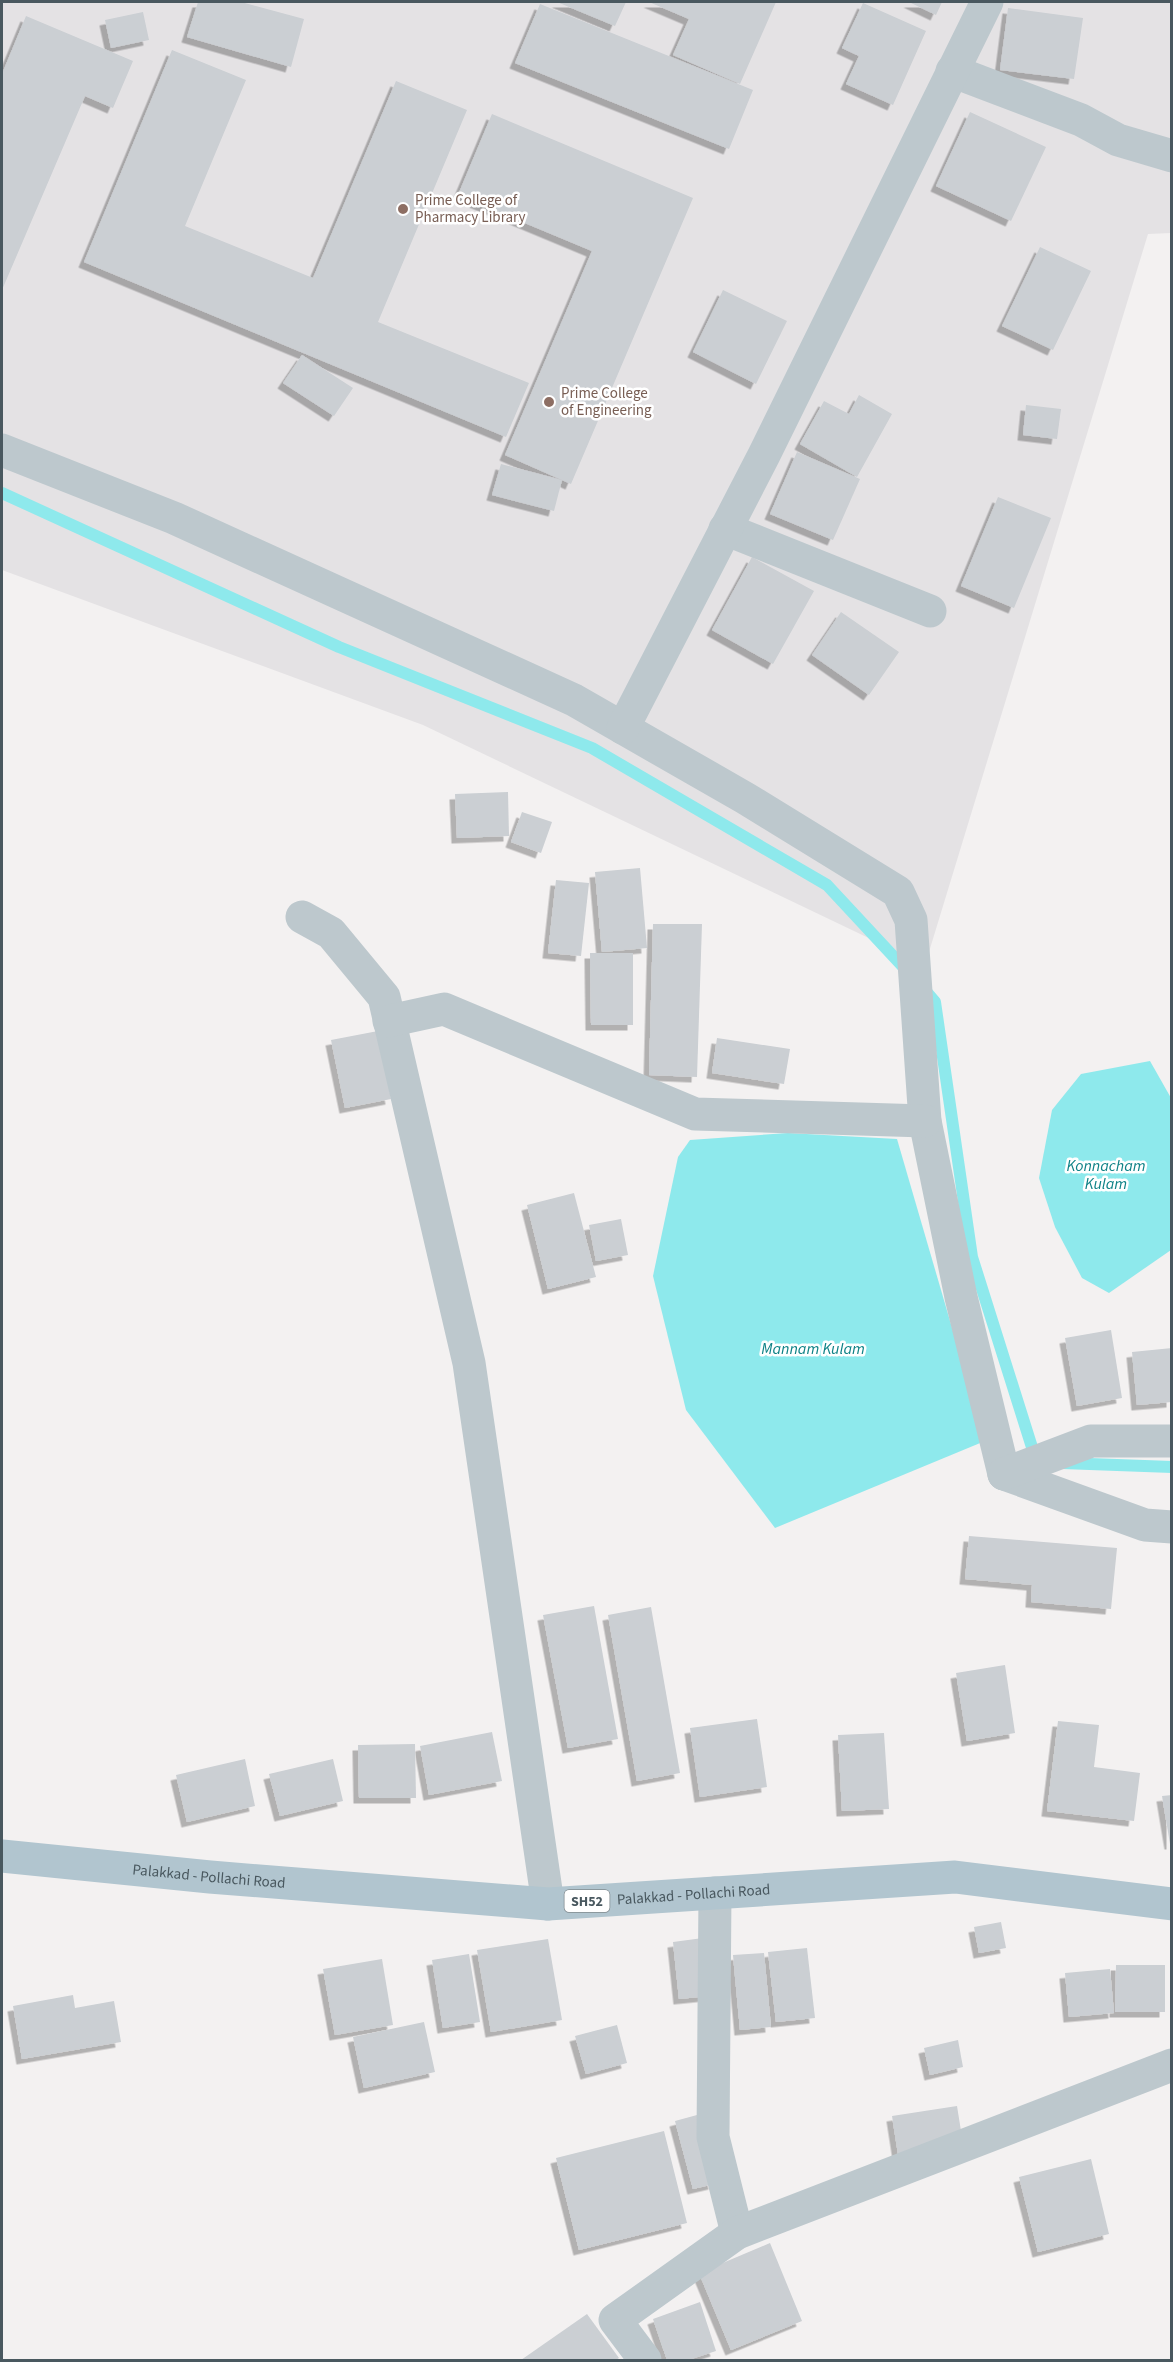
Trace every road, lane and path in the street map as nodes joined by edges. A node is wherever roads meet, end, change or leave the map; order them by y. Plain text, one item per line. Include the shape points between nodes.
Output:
1 (987, 2) edge
2 (952, 71) junction
3 (1172, 156) edge
4 (2, 450) edge
5 (725, 529) junction
6 (930, 611) dead end
7 (623, 728) junction
8 (302, 917) dead end
9 (389, 1021) junction
10 (925, 1121) junction
11 (1172, 1442) edge
12 (1011, 1471) junction
13 (1172, 1527) edge
14 (2, 1856) edge
15 (715, 1893) junction
16 (548, 1904) junction
17 (1172, 1904) edge
18 (1172, 2065) edge
19 (737, 2233) junction
20 (645, 2361) edge

1 - 2 street
2 - 3 street via 1081,120 1118,140
2 - 5 street
4 - 7 street via 174,518 574,700
5 - 6 street
5 - 7 street
7 - 10 street via 898,892 911,920
8 - 9 street via 331,933 369,978 384,997
9 - 10 street via 444,1009 695,1114
9 - 16 street via 469,1363
10 - 12 street via 961,1297
11 - 12 street via 1091,1441
12 - 13 street via 1145,1525
14 - 16 main road, Palakkad - Pollachi Road / SH52
15 - 16 main road, Palakkad - Pollachi Road / SH52
15 - 17 main road, Palakkad - Pollachi Road / SH52 via 955,1877
15 - 19 street via 713,2137
18 - 19 street
19 - 20 street via 615,2320

